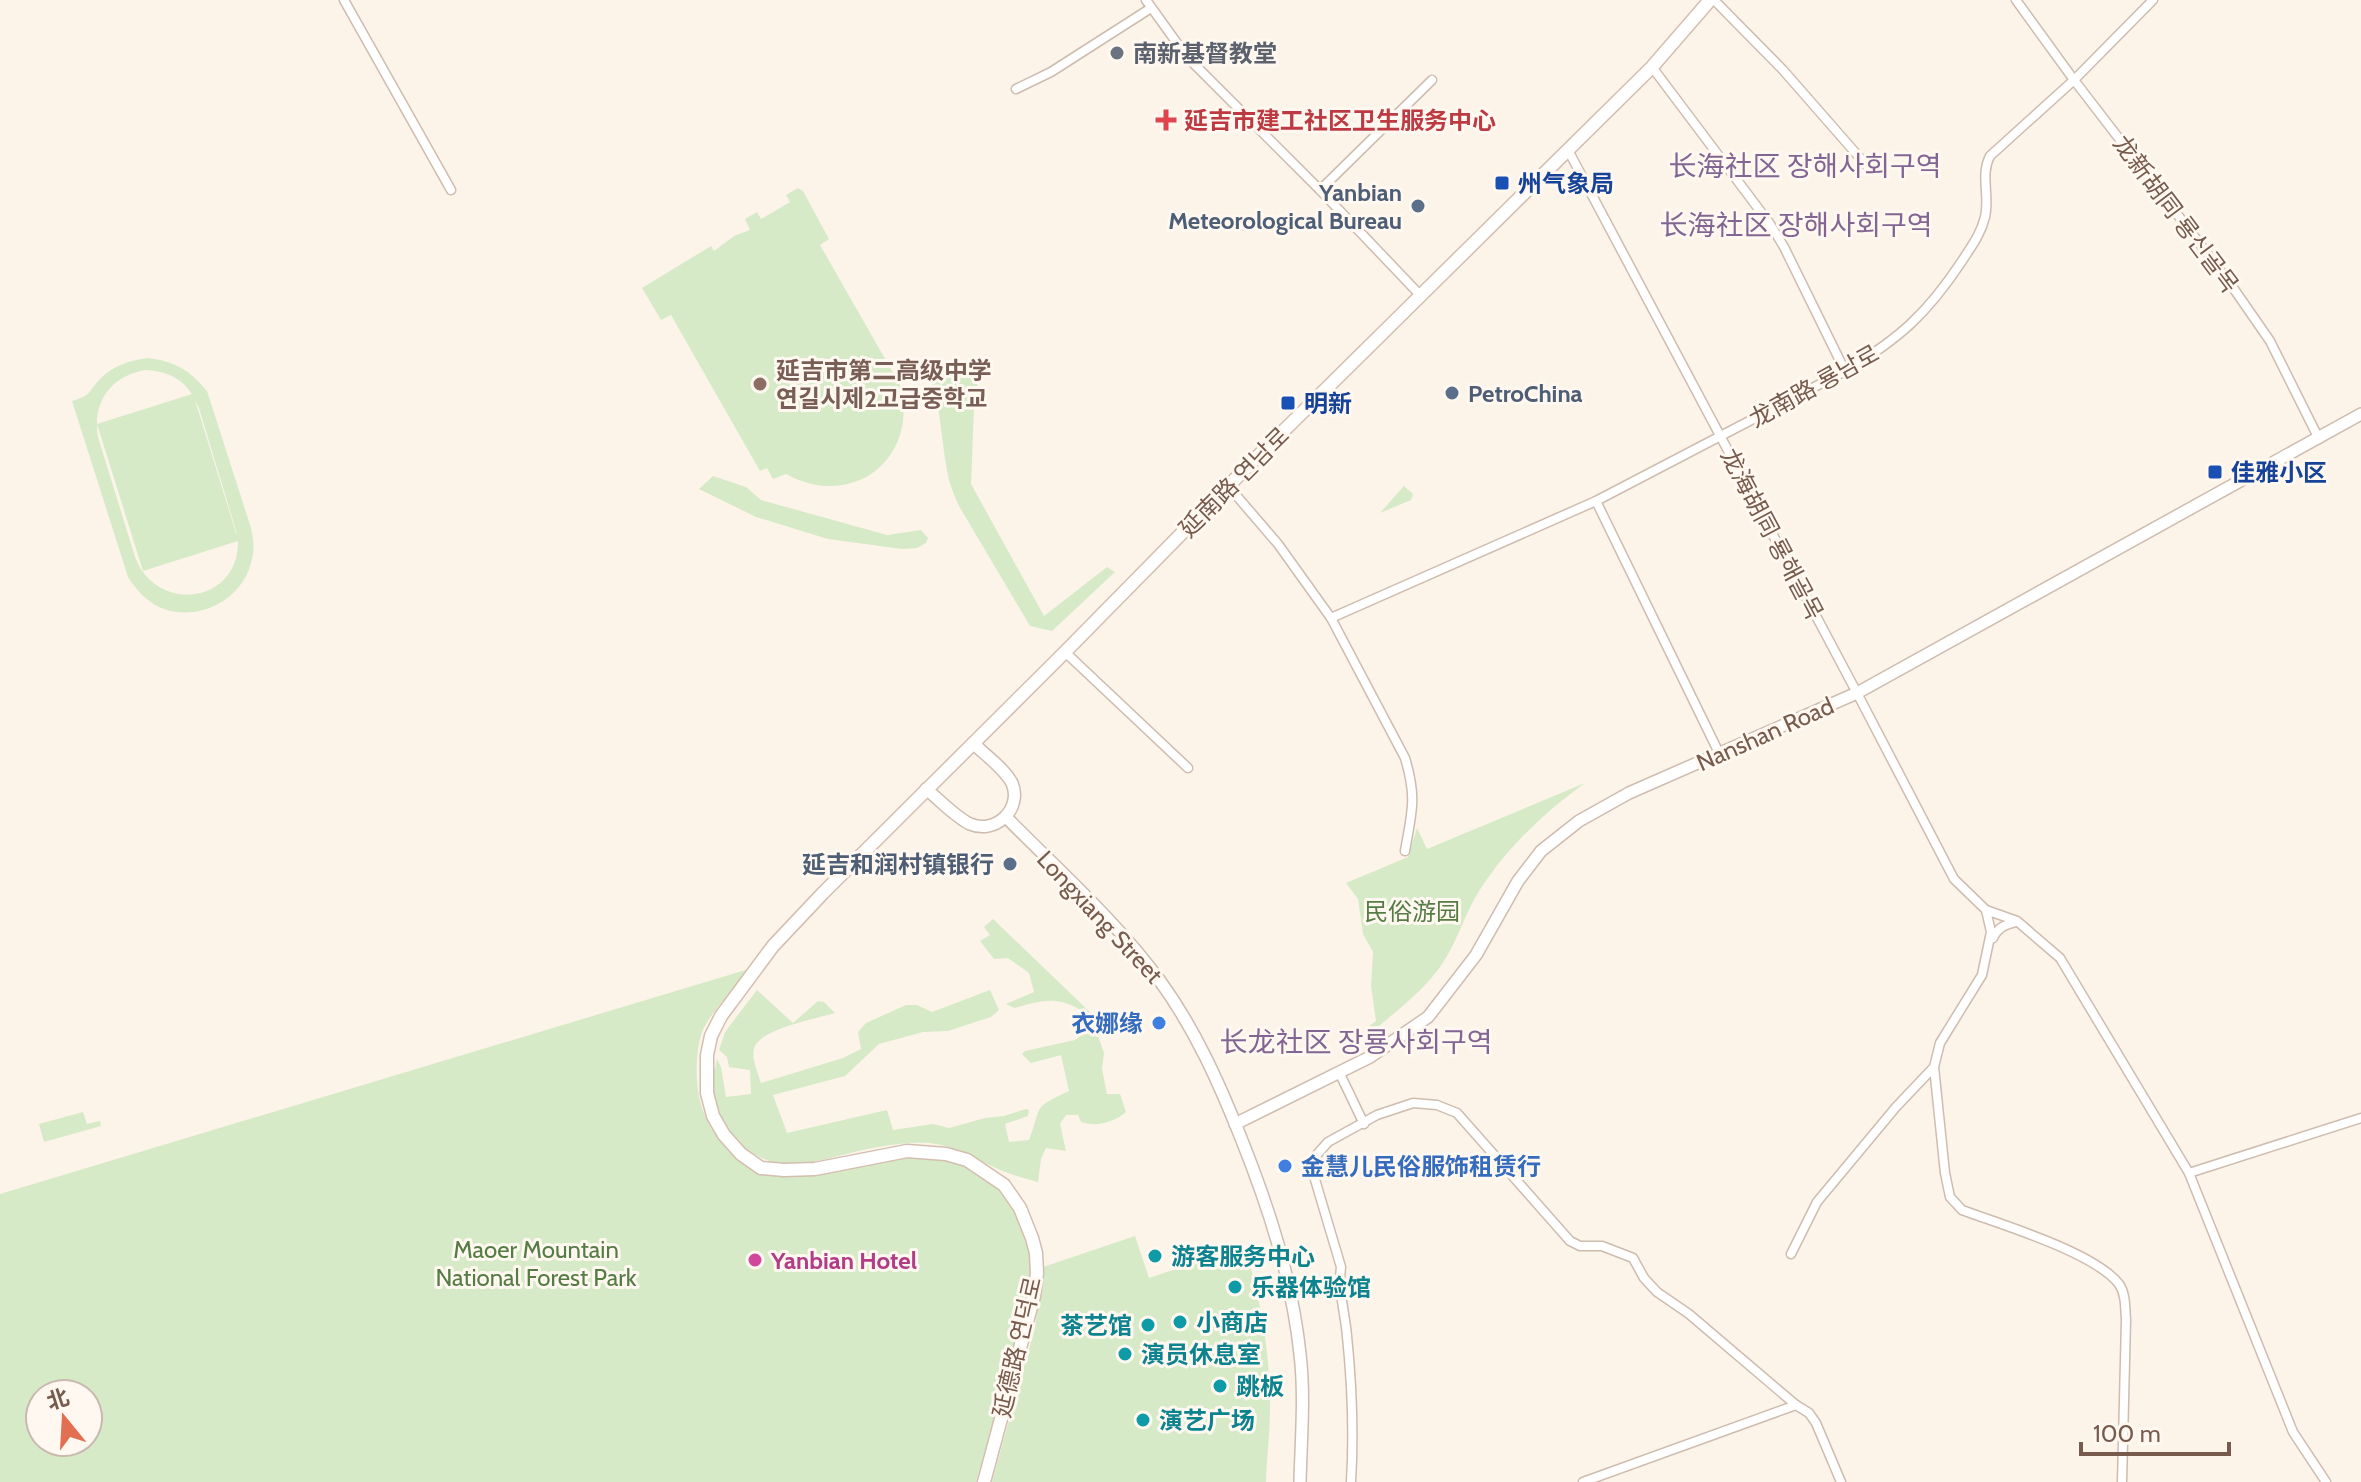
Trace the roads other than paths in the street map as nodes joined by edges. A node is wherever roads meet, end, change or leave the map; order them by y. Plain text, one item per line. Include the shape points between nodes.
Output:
1 (344, 0) edge
2 (1712, 0) edge
3 (2016, 0) edge
4 (2153, 0) edge
5 (1148, 4) edge
6 (1652, 67) junction
7 (1432, 80) dead end
8 (2074, 80) junction
9 (1016, 89) dead end
10 (1568, 150) junction
11 (1867, 166) dead end
12 (451, 190) dead end
13 (1320, 190) junction
14 (1421, 296) junction
15 (1845, 371) junction
16 (2361, 414) edge
17 (1721, 437) junction
18 (2319, 439) junction
19 (1229, 487) junction
20 (1596, 501) junction
21 (1331, 618) junction
22 (1065, 652) junction
23 (1857, 693) junction
24 (973, 743) junction
25 (1720, 755) junction
26 (1188, 768) dead end
27 (926, 789) junction
28 (1006, 817) junction
29 (1405, 851) dead end
30 (1986, 910) junction
31 (2017, 921) junction
32 (1988, 950) junction
33 (760, 965) joint
34 (1934, 1067) junction
35 (1340, 1074) junction
36 (2361, 1118) edge
37 (1235, 1124) junction
38 (1364, 1124) junction
39 (2189, 1173) junction
40 (1791, 1254) dead end
41 (1796, 1405) junction
42 (984, 1482) edge
43 (1300, 1482) edge
44 (1351, 1482) edge
45 (1583, 1482) edge
46 (1841, 1482) edge
47 (2122, 1482) edge
48 (2326, 1482) edge

1 - 12 street
2 - 6 main road, 延南路 연남로
2 - 11 street via 1783,70
3 - 8 street, 龙新胡同 룡신골목
4 - 8 street, 龙南路 룡남로
5 - 9 street via 1051,72
5 - 13 street via 1187,57
6 - 10 main road, 延南路 연남로
6 - 15 street via 1770,224
7 - 13 street
8 - 15 street, 龙南路 룡남로 via 1990,156 1980,233 1928,308 1883,348
8 - 18 street, 龙新胡同 룡신골목 via 2270,341
10 - 14 main road, 延南路 연남로
10 - 17 street, 龙海胡同 룡해골목
13 - 14 street
14 - 19 main road, 延南路 연남로
15 - 17 street, 龙南路 룡남로
16 - 18 street, Nanshan Road
17 - 20 street, 龙南路 룡남로
17 - 23 street, 龙海胡同 룡해골목
18 - 23 street, Nanshan Road
19 - 21 street
19 - 22 main road, 延南路 연남로
20 - 21 street, 龙南路 룡남로
20 - 25 street
21 - 29 street via 1405,758 1414,804
22 - 24 main road, 延南路 연남로
22 - 26 street
23 - 25 street, Nanshan Road
23 - 30 street, 龙海胡同 룡해골목 via 1954,879
24 - 27 main road, 延南路 연남로
24 - 28 street via 1011,781 1014,800
25 - 35 street, Nanshan Road via 1610,803 1541,851 1476,955 1428,1017
27 - 28 street via 971,824 989,826
27 - 33 main road, 延南路 연남로
28 - 37 street, Longxiang Street via 1124,936 1159,979 1197,1041
30 - 31 street
30 - 32 street
31 - 32 street via 1996,931
31 - 39 street via 2060,958
32 - 34 street via 1982,975 1940,1043
33 - 42 main road, 延德路 연덕로 via 721,1016 707,1055 713,1116 741,1154 761,1168 784,1170 907,1151 946,1154 982,1168 1004,1185 1027,1224 1036,1253 1034,1296
34 - 40 street via 1817,1202
34 - 47 street via 1950,1197 1962,1210 2075,1253 2119,1285 2126,1320
35 - 37 street, Nanshan Road
35 - 38 street
36 - 39 street
37 - 43 street, Longxiang Street via 1266,1202 1292,1298 1302,1381
38 - 41 street via 1413,1103 1457,1113 1570,1241 1630,1256 1657,1292
38 - 44 street via 1328,1142 1311,1166 1341,1267 1352,1403
39 - 48 street via 2293,1432
41 - 45 street
41 - 46 street via 1812,1415

